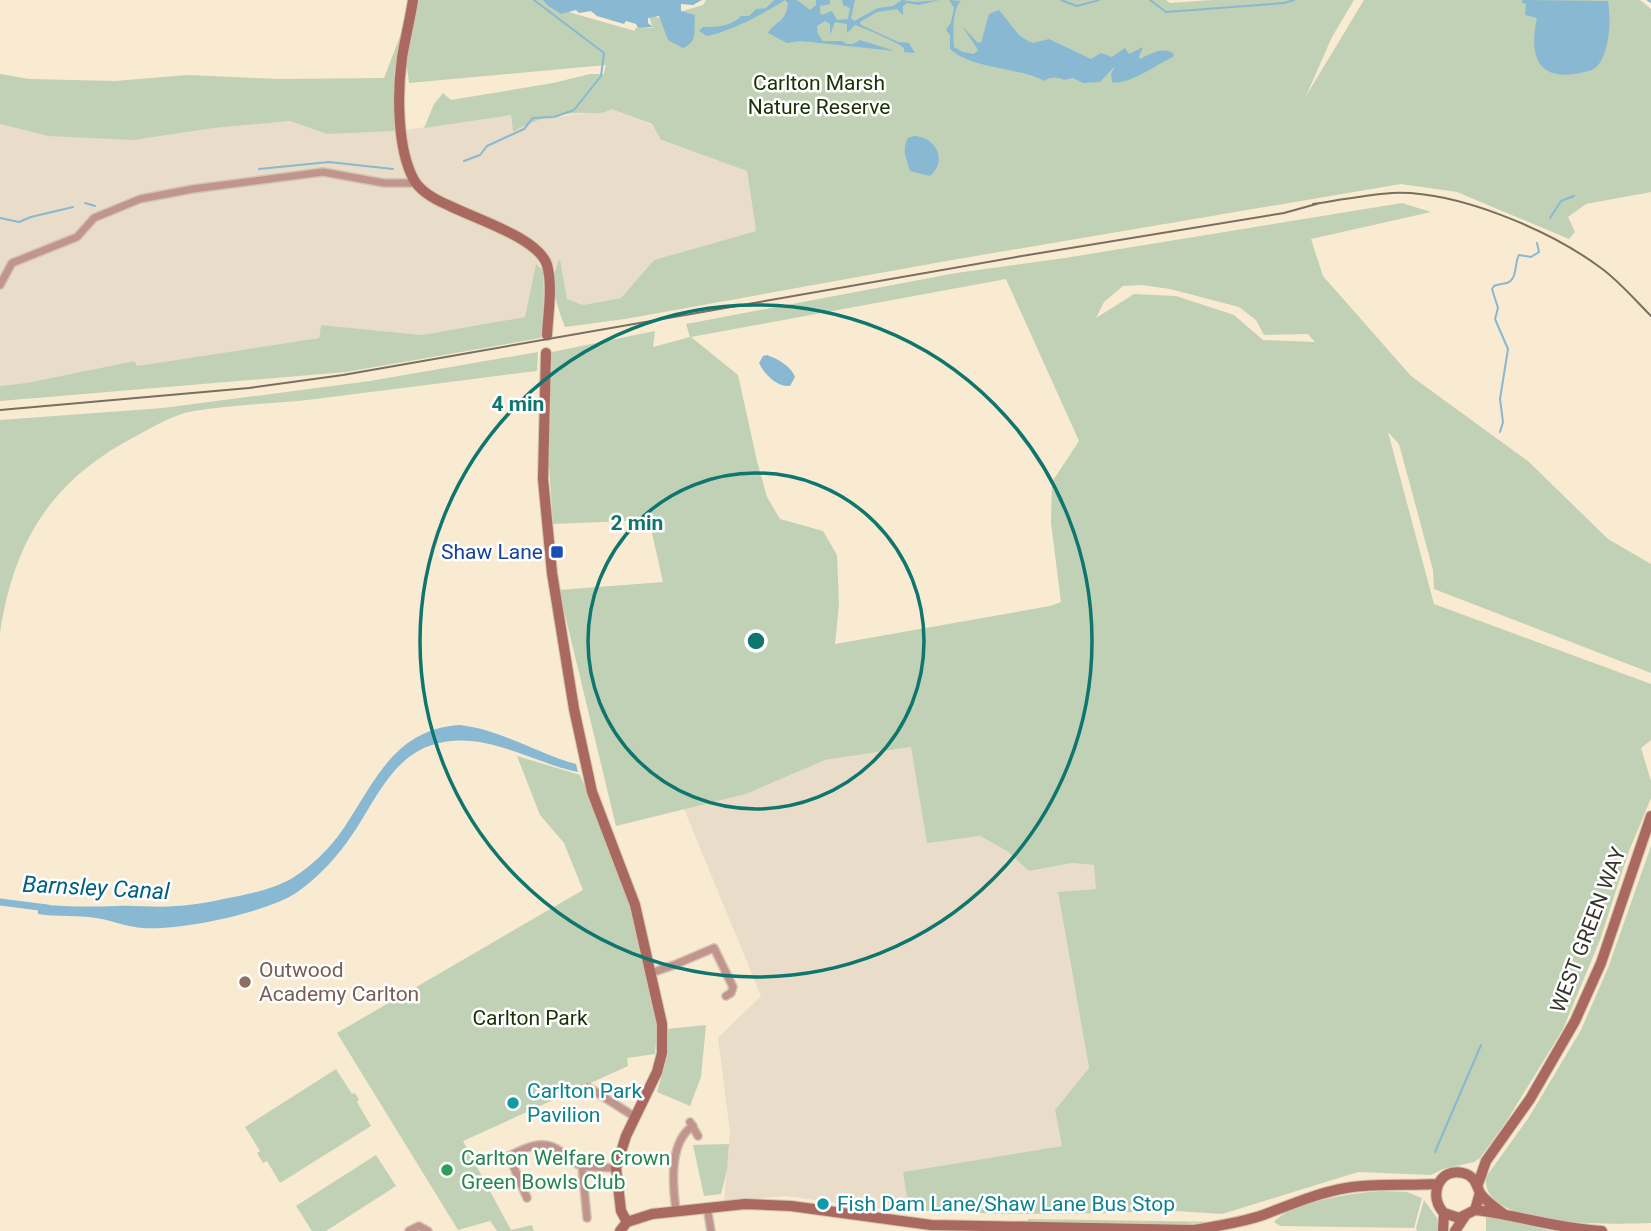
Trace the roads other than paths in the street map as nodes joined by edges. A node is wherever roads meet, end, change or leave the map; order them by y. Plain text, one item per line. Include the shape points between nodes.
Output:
1 (413, 0) edge
2 (415, 183) junction
3 (0, 285) edge
4 (547, 335) dead end
5 (546, 353) dead end
6 (1651, 816) edge
7 (651, 972) junction
8 (726, 996) dead end
9 (588, 1087) dead end
10 (635, 1117) junction
11 (698, 1136) dead end
12 (1486, 1161) junction
13 (582, 1166) junction
14 (616, 1168) junction
15 (1462, 1173) junction
16 (1438, 1184) junction
17 (1415, 1186) junction
18 (1479, 1189) junction
19 (527, 1198) dead end
20 (1437, 1203) junction
21 (707, 1207) junction
22 (1475, 1210) junction
23 (676, 1211) junction
24 (1444, 1213) junction
25 (1505, 1214) junction
26 (1465, 1216) junction
27 (587, 1218) dead end
28 (623, 1227) edge
29 (1019, 1229) edge
30 (1090, 1230) edge
31 (409, 1231) edge
32 (428, 1231) edge
33 (711, 1231) edge
34 (1444, 1231) edge
35 (1455, 1231) edge
36 (1602, 1231) edge

1 - 2 street via 402,59 401,117 408,167
2 - 3 street via 384,183 323,172 140,199 94,218 77,237 12,263
2 - 4 street via 437,200 523,238 537,250 549,276
5 - 7 street via 543,479 552,573 574,709 592,792 635,905
6 - 12 street, WEST GREEN WAY via 1601,962 1575,1021 1531,1099
7 - 8 street via 714,948 733,987
7 - 10 street via 660,1008 662,1053
9 - 10 street
10 - 14 street
11 - 23 street via 691,1124 680,1139 672,1178
12 - 15 street, WEST GREEN WAY
12 - 18 street, WEST GREEN WAY
13 - 14 street
13 - 19 street via 546,1145 507,1152
13 - 27 street
14 - 28 street
15 - 16 street via 1451,1173
15 - 18 street
16 - 17 street
16 - 20 street
17 - 20 street
17 - 30 street via 1345,1188 1241,1222 1193,1230
18 - 22 street
18 - 25 street
20 - 24 street
21 - 23 street
21 - 29 street via 791,1206 922,1224
21 - 33 street
22 - 25 street
22 - 26 street
23 - 28 street via 652,1214
24 - 26 street
24 - 34 street
25 - 36 street via 1551,1226
26 - 35 street
29 - 30 street
31 - 32 street via 419,1226

